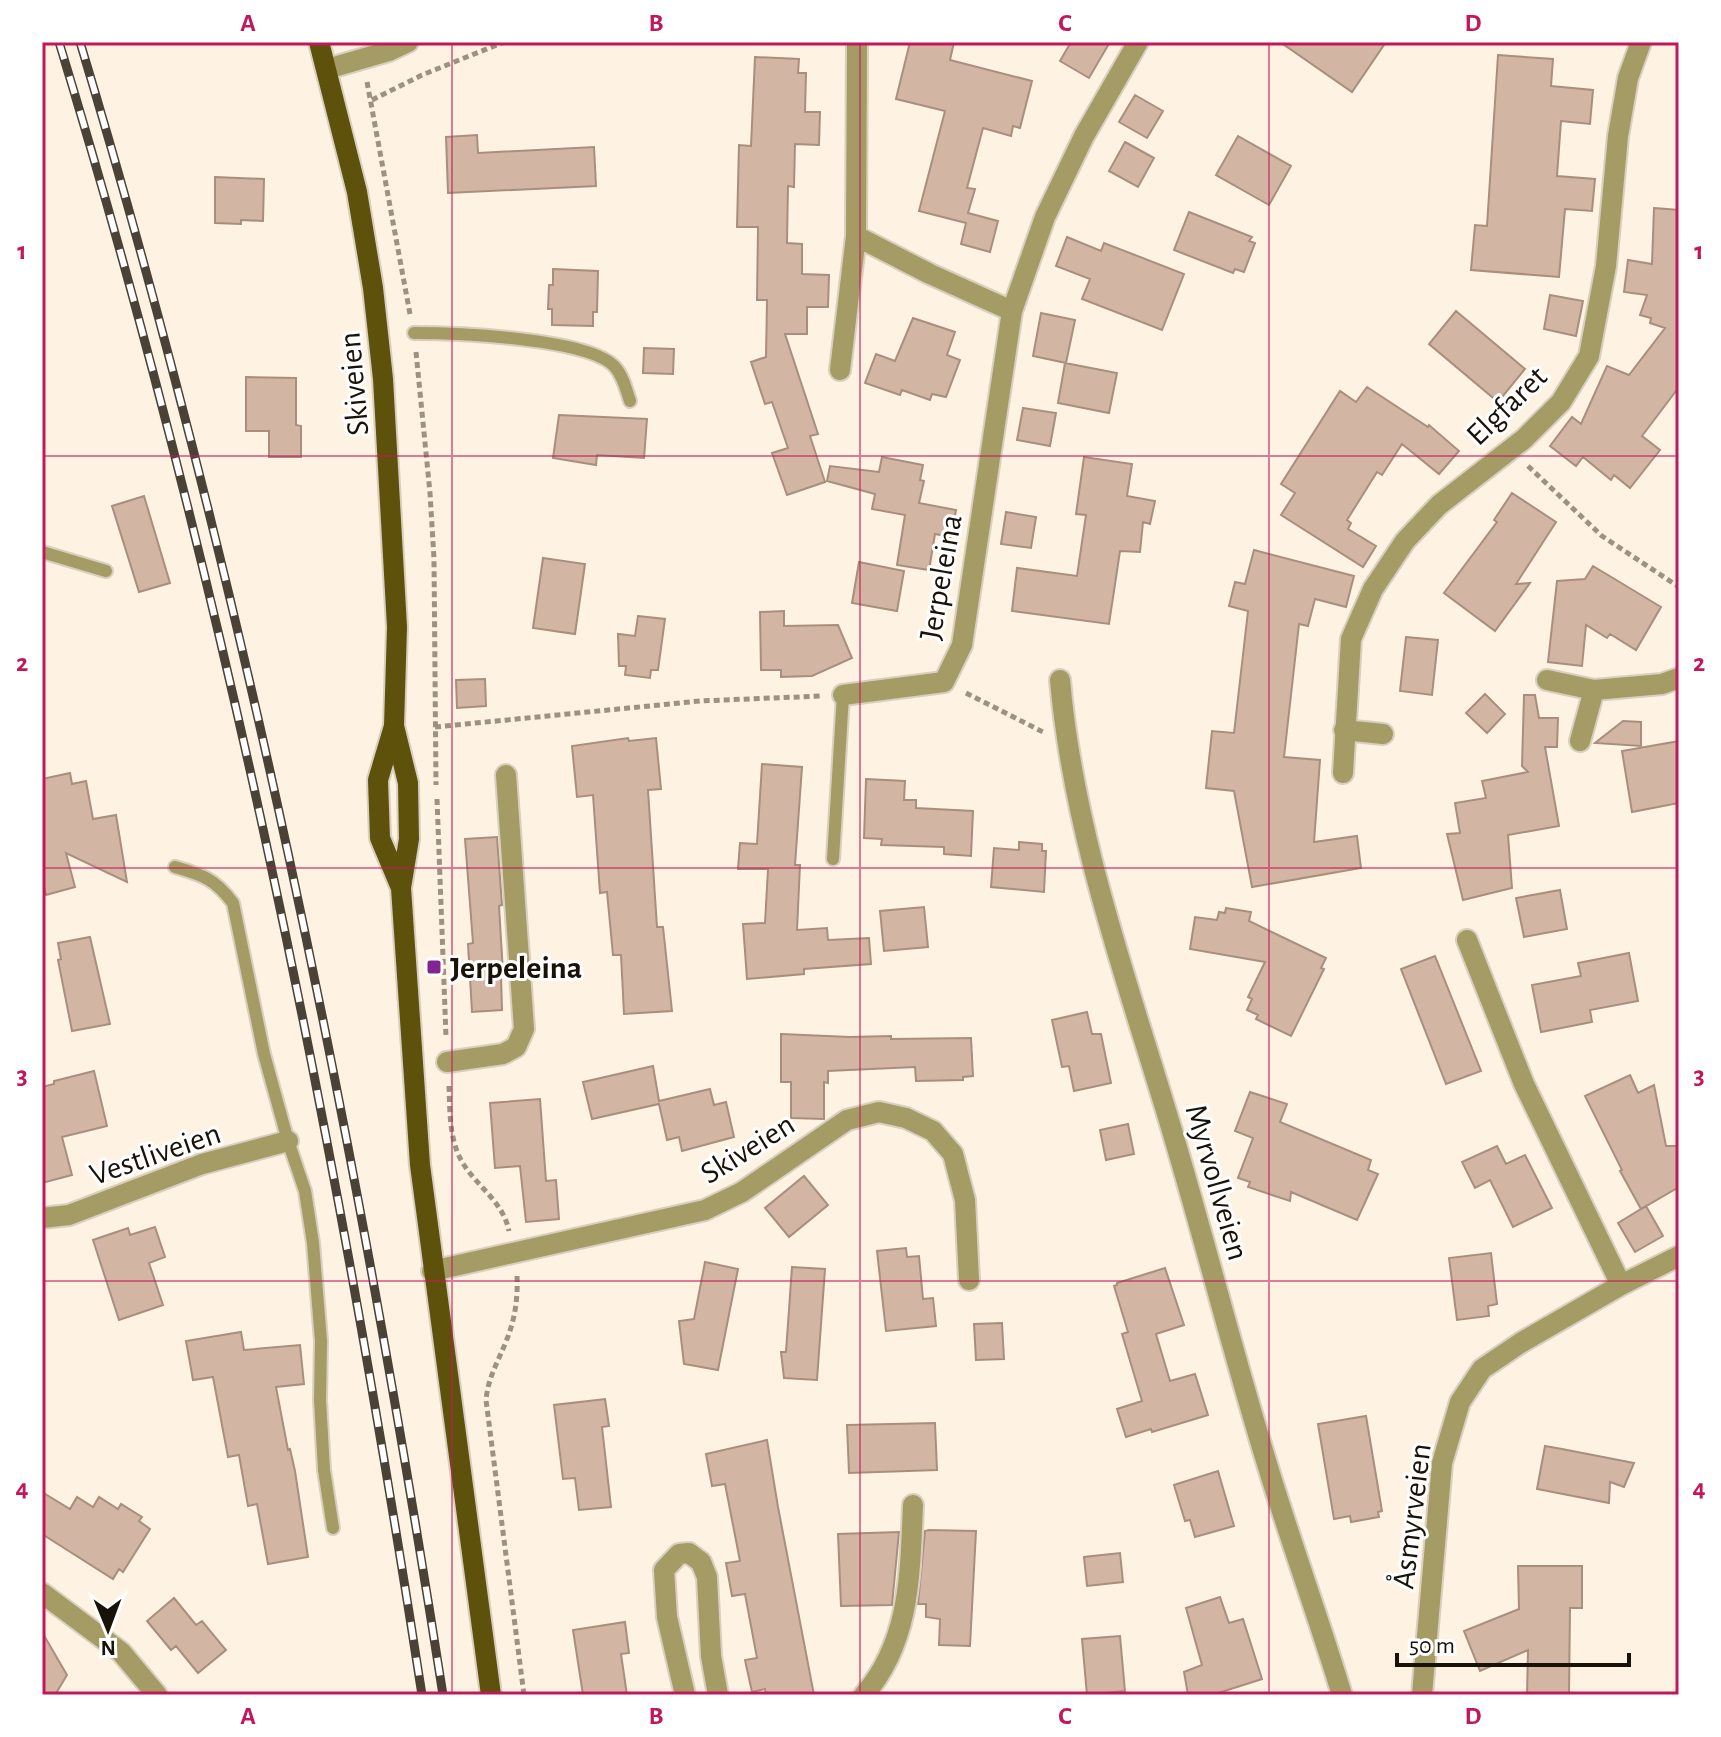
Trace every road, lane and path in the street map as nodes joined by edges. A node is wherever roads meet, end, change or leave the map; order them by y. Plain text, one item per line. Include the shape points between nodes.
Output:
1 (319, 42) edge
2 (408, 42) edge
3 (504, 42) edge
4 (857, 42) edge
5 (1138, 42) edge
6 (1641, 42) edge
7 (327, 69) junction
8 (367, 82) dead end
9 (372, 100) junction
10 (856, 236) junction
11 (1012, 311) junction
12 (414, 333) junction
13 (840, 370) dead end
14 (630, 401) dead end
15 (1509, 448) junction
16 (42, 552) edge
17 (106, 571) dead end
18 (1679, 587) edge
19 (1679, 678) edge
20 (1060, 680) dead end
21 (1547, 680) dead end
22 (944, 682) junction
23 (1594, 690) junction
24 (843, 695) junction
25 (394, 726) junction
26 (435, 727) junction
27 (1344, 730) junction
28 (1383, 734) dead end
29 (1580, 741) dead end
30 (1066, 743) junction
31 (1343, 773) dead end
32 (506, 775) dead end
33 (833, 859) dead end
34 (175, 867) dead end
35 (401, 888) junction
36 (1467, 940) dead end
37 (447, 1062) junction
38 (288, 1141) junction
39 (42, 1218) edge
40 (514, 1253) junction
41 (1679, 1256) edge
42 (432, 1271) junction
43 (969, 1280) dead end
44 (1621, 1285) junction
45 (913, 1505) dead end
46 (333, 1528) dead end
47 (42, 1593) edge
48 (157, 1695) edge
49 (491, 1695) edge
50 (524, 1695) edge
51 (685, 1695) edge
52 (718, 1695) edge
53 (864, 1695) edge
54 (1342, 1695) edge
55 (1422, 1695) edge

1 - 7 main road, Skiveien
2 - 7 street
3 - 9 path
4 - 10 street
5 - 11 street, Jerpeleina via 1045,217
6 - 15 street, Elgfaret via 1628,78 1618,136 1606,266 1589,356 1561,402
7 - 25 main road, Skiveien via 357,192 379,335 397,627
8 - 9 path
9 - 12 path
10 - 11 street
10 - 13 street
11 - 22 street, Jerpeleina via 962,645
12 - 14 lane via 587,351 614,366
12 - 26 path via 431,506
15 - 18 path via 1602,536
15 - 27 street, Elgfaret via 1439,505 1405,541 1373,589 1351,639
16 - 17 lane
19 - 23 street
20 - 30 street, Myrvollveien
21 - 23 street
22 - 24 street, Jerpeleina
22 - 30 path
23 - 29 street
24 - 26 path via 700,701
24 - 33 lane
25 - 35 main road, Skiveien via 408,783 409,839
25 - 35 main road, Skiveien via 378,780 380,838
26 - 37 path
27 - 28 street
27 - 31 street, Elgfaret
30 - 54 street, Myrvollveien via 1078,807 1135,1014 1277,1498
32 - 37 street via 524,1029 516,1047 503,1054
34 - 38 lane via 218,883 233,903
35 - 42 main road, Skiveien
36 - 44 street via 1524,1084
37 - 40 path via 457,1152 504,1214
38 - 39 street, Vestliveien via 202,1164 69,1215
38 - 46 lane via 305,1191 313,1243 324,1470
40 - 42 street, Skiveien
40 - 43 street, Skiveien via 705,1210 742,1192 847,1120 879,1112 933,1131 953,1154 965,1200
40 - 50 path via 517,1300 486,1400
41 - 44 street, Åsmyrveien
42 - 49 main road, Skiveien
44 - 55 street, Åsmyrveien via 1482,1369 1460,1402 1442,1463
45 - 53 street via 906,1612 899,1635
47 - 48 street via 121,1652
51 - 52 street via 667,1617 664,1570 679,1554 689,1553 701,1562 707,1577

